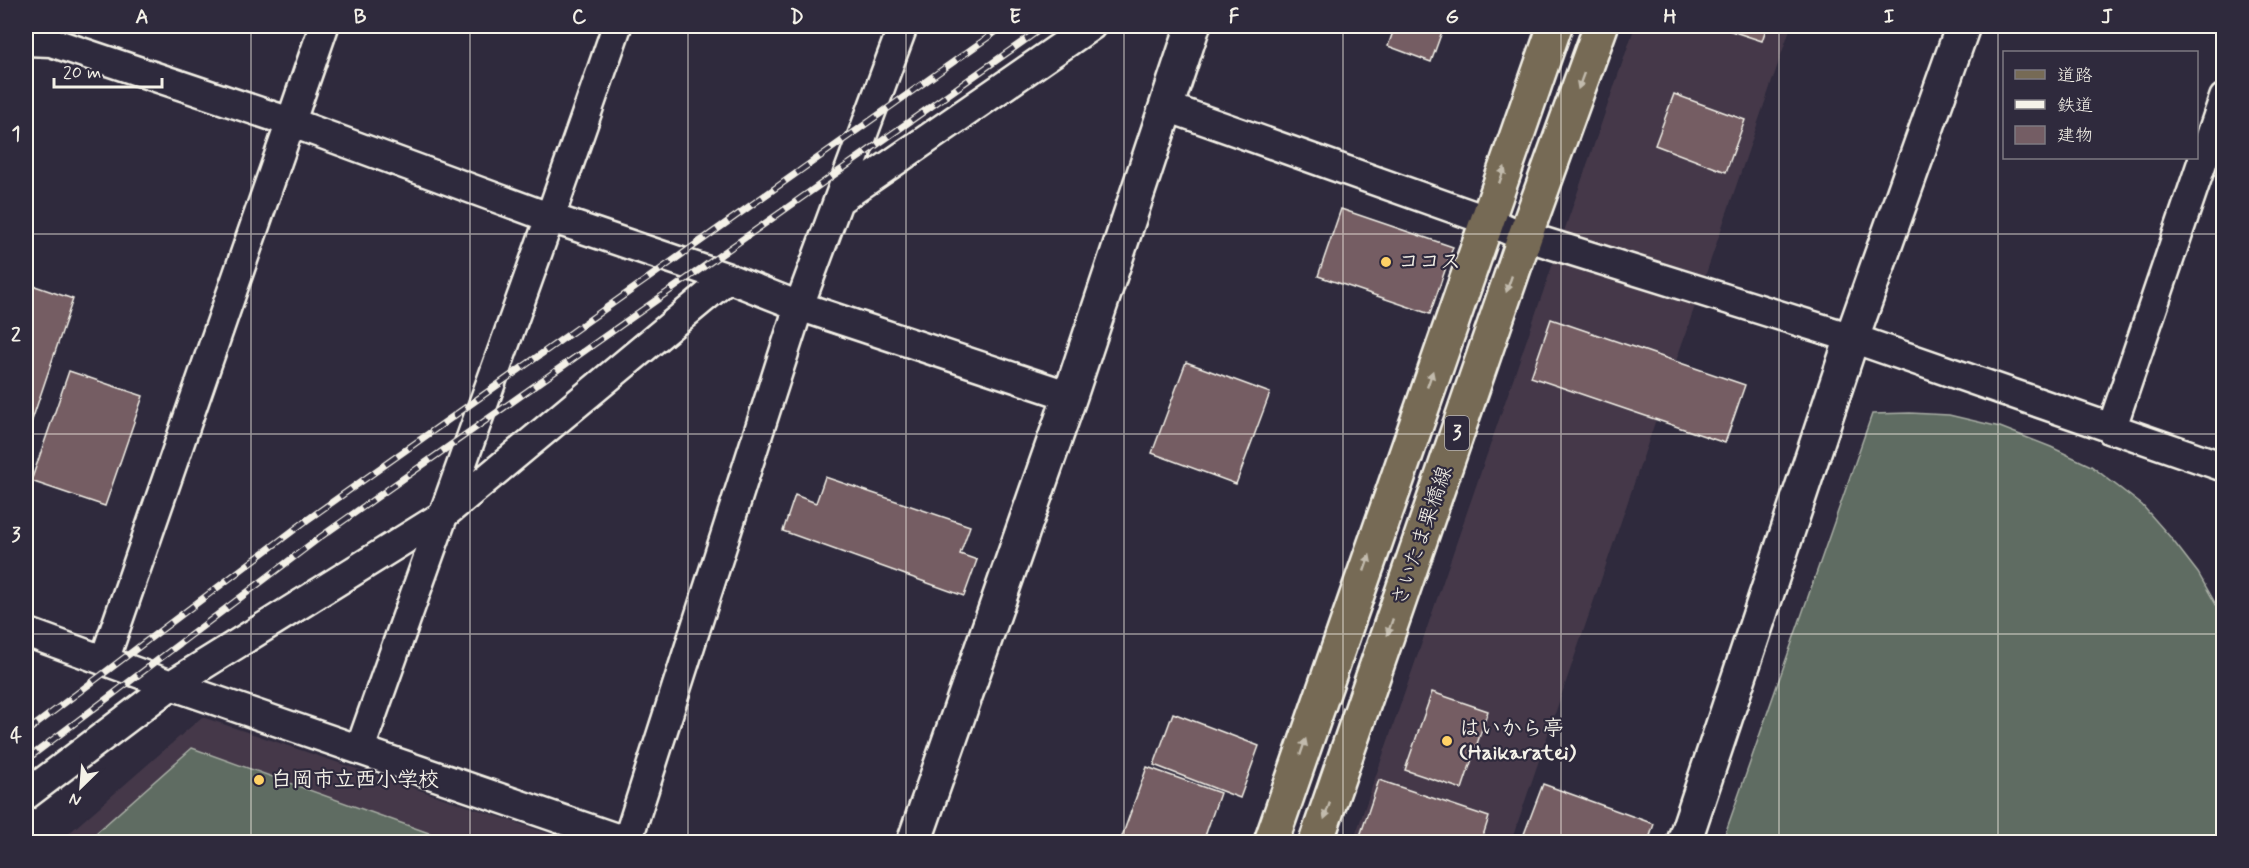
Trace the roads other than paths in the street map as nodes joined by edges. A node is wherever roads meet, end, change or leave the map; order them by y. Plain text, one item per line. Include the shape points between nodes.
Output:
1 (324, 26) edge
2 (617, 26) edge
3 (903, 26) edge
4 (1091, 26) edge
5 (1193, 26) edge
6 (1555, 26) edge
7 (1601, 26) edge
8 (1963, 26) edge
9 (45, 36) edge
10 (2223, 98) edge
11 (1167, 106) junction
12 (291, 122) junction
13 (839, 200) junction
14 (551, 218) junction
15 (1486, 220) junction
16 (1525, 236) junction
17 (728, 278) junction
18 (799, 306) junction
19 (1852, 338) junction
20 (1070, 396) junction
21 (2111, 430) junction
22 (2223, 467) edge
23 (442, 516) junction
24 (26, 632) edge
25 (104, 661) junction
26 (171, 685) junction
27 (360, 749) junction
28 (26, 795) edge
29 (628, 842) edge
30 (914, 843) edge
31 (1270, 843) edge
32 (1316, 843) edge
33 (1684, 843) edge

1 - 12 street
2 - 14 street
3 - 13 street
4 - 13 street
5 - 11 street
15 -> 6 main road, さいたま栗橋線 / 3
7 -> 16 main road, さいたま栗橋線 / 3
8 - 19 street
9 - 12 street
10 - 21 street
11 - 15 street
11 - 20 street
12 - 14 street
12 - 25 street
13 - 18 street
14 - 17 street
14 - 23 street
15 - 16 street
31 -> 15 main road, さいたま栗橋線 / 3
16 - 19 street
16 -> 32 main road, さいたま栗橋線 / 3
17 - 18 street
17 - 23 street
18 - 20 street
18 - 29 street
19 - 21 street
19 - 33 street
20 - 30 street
21 - 22 street
23 - 26 street
23 - 27 street
24 - 25 street
25 - 26 street
26 - 27 street
26 - 28 street
27 - 29 street

